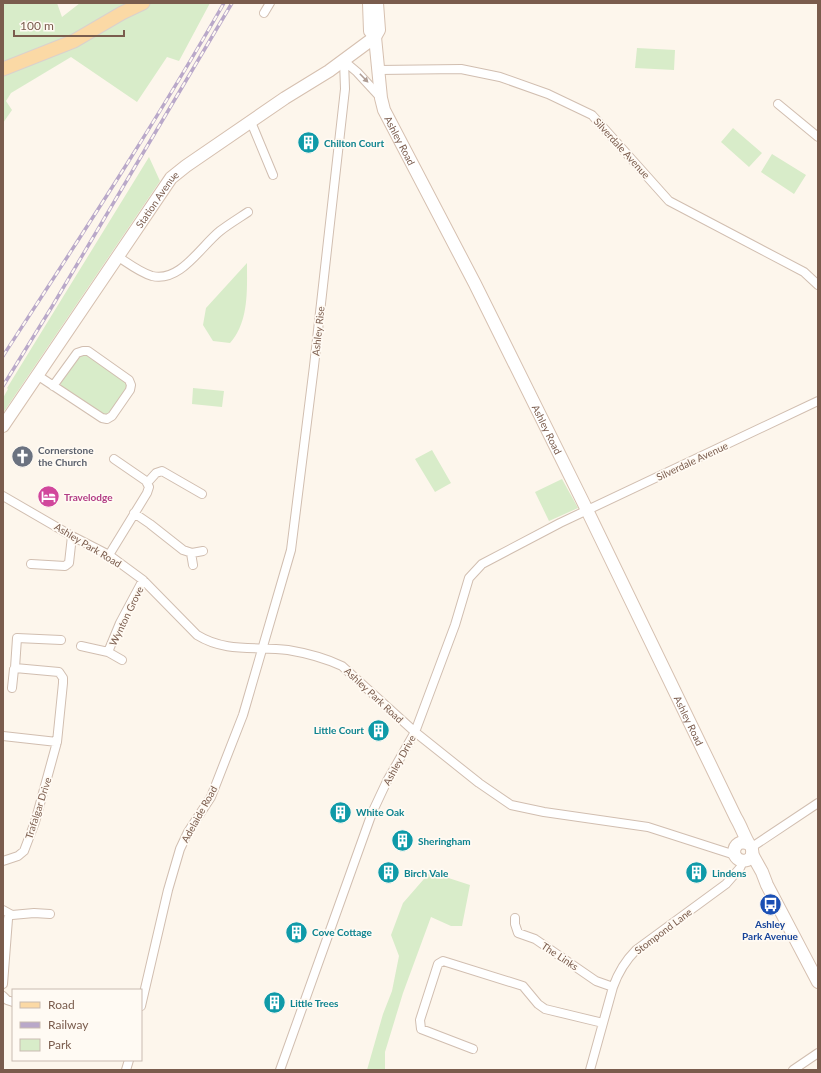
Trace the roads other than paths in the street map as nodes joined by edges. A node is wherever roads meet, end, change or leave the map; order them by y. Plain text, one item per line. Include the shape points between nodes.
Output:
1 (143, 3) edge
2 (270, 3) edge
3 (369, 3) edge
4 (377, 3) edge
5 (264, 13) dead end
6 (375, 37) junction
7 (344, 61) junction
8 (3, 69) edge
9 (378, 70) junction
10 (381, 98) junction
11 (778, 104) dead end
12 (251, 122) junction
13 (818, 137) edge
14 (273, 175) dead end
15 (248, 212) dead end
16 (117, 256) junction
17 (818, 285) edge
18 (37, 375) junction
19 (53, 386) junction
20 (818, 401) edge
21 (3, 426) edge
22 (114, 459) dead end
23 (147, 483) junction
24 (202, 494) dead end
25 (3, 496) edge
26 (587, 510) junction
27 (134, 514) junction
28 (72, 536) junction
29 (203, 551) dead end
30 (191, 553) junction
31 (109, 555) junction
32 (31, 564) dead end
33 (193, 565) dead end
34 (143, 580) junction
35 (61, 640) dead end
36 (81, 646) dead end
37 (262, 649) junction
38 (108, 652) junction
39 (122, 660) dead end
40 (15, 668) junction
41 (12, 688) dead end
42 (415, 732) junction
43 (3, 736) edge
44 (57, 742) junction
45 (818, 803) edge
46 (743, 852) junction
47 (3, 861) edge
48 (6, 912) edge
49 (50, 914) dead end
50 (515, 918) dead end
51 (818, 982) edge
52 (3, 984) edge
53 (613, 987) junction
54 (3, 996) edge
55 (12, 1002) edge
56 (142, 1002) edge
57 (603, 1024) junction
58 (473, 1049) dead end
59 (818, 1053) edge
60 (280, 1070) edge
61 (590, 1070) edge
62 (793, 1070) edge

1 - 8 main road via 74,41
2 - 5 street
3 - 6 main road, Ashley Road via 370,30
4 - 6 main road, Ashley Road via 379,30
6 - 7 main road, Station Avenue
6 - 9 main road, Ashley Road
7 -> 10 street via 358,72
7 - 12 main road, Station Avenue
7 - 37 street, Ashley Rise via 345,89 291,550
9 - 10 main road, Ashley Road
9 - 17 street, Silverdale Avenue via 469,70 500,77 548,94 592,115 670,200 804,272
10 - 26 main road, Ashley Road via 391,125 475,284
11 - 13 street
12 - 14 street
12 - 16 main road, Station Avenue via 171,178
15 - 16 street via 220,231 171,275 152,276
16 - 18 main road, Station Avenue
18 - 19 street
18 - 21 main road, Station Avenue
19 - 19 street via 77,353 83,351 88,351 129,380 131,385 112,416 107,419
20 - 26 street, Silverdale Avenue
22 - 23 street
23 - 24 street via 156,473 162,471
23 - 27 street via 147,493
25 - 28 street, Ashley Park Road
26 - 42 street, Ashley Drive via 482,564 469,578 455,625
26 - 46 main road, Ashley Road via 736,818
27 - 30 street via 183,550
27 - 31 street
28 - 31 street, Ashley Park Road
28 - 32 street via 69,564
29 - 30 street
30 - 33 street
31 - 34 street, Ashley Park Road
34 - 37 street, Ashley Park Road via 206,641 218,646
34 - 38 street, Wynton Grove
35 - 40 street via 17,638
36 - 38 street, Wynton Grove
37 - 42 street, Ashley Park Road via 288,650 328,659 342,666
37 - 56 street, Adelaide Road via 244,715 220,774 180,849
38 - 39 street, Wynton Grove
40 - 41 street
40 - 44 street, Trafalgar Drive via 54,670 63,678
42 - 46 street, Ashley Park Road via 478,783 512,805 524,809 648,827 715,849
42 - 60 street, Ashley Drive via 372,813
43 - 44 street
44 - 47 street, Trafalgar Drive via 35,822 24,851
45 - 46 street
46 - 51 main road, Ashley Road via 766,885
46 - 53 street, Stompond Lane via 740,868 726,884 636,950 621,968
48 - 49 street via 18,915 34,912
48 - 52 street via 8,918
50 - 53 street, The Links via 518,933 535,939 596,981
53 - 57 street, Stompond Lane
54 - 55 street
57 - 58 street via 545,1009 523,986 443,961 438,964 420,1020 421,1029
57 - 61 street, Stompond Lane
59 - 62 street

